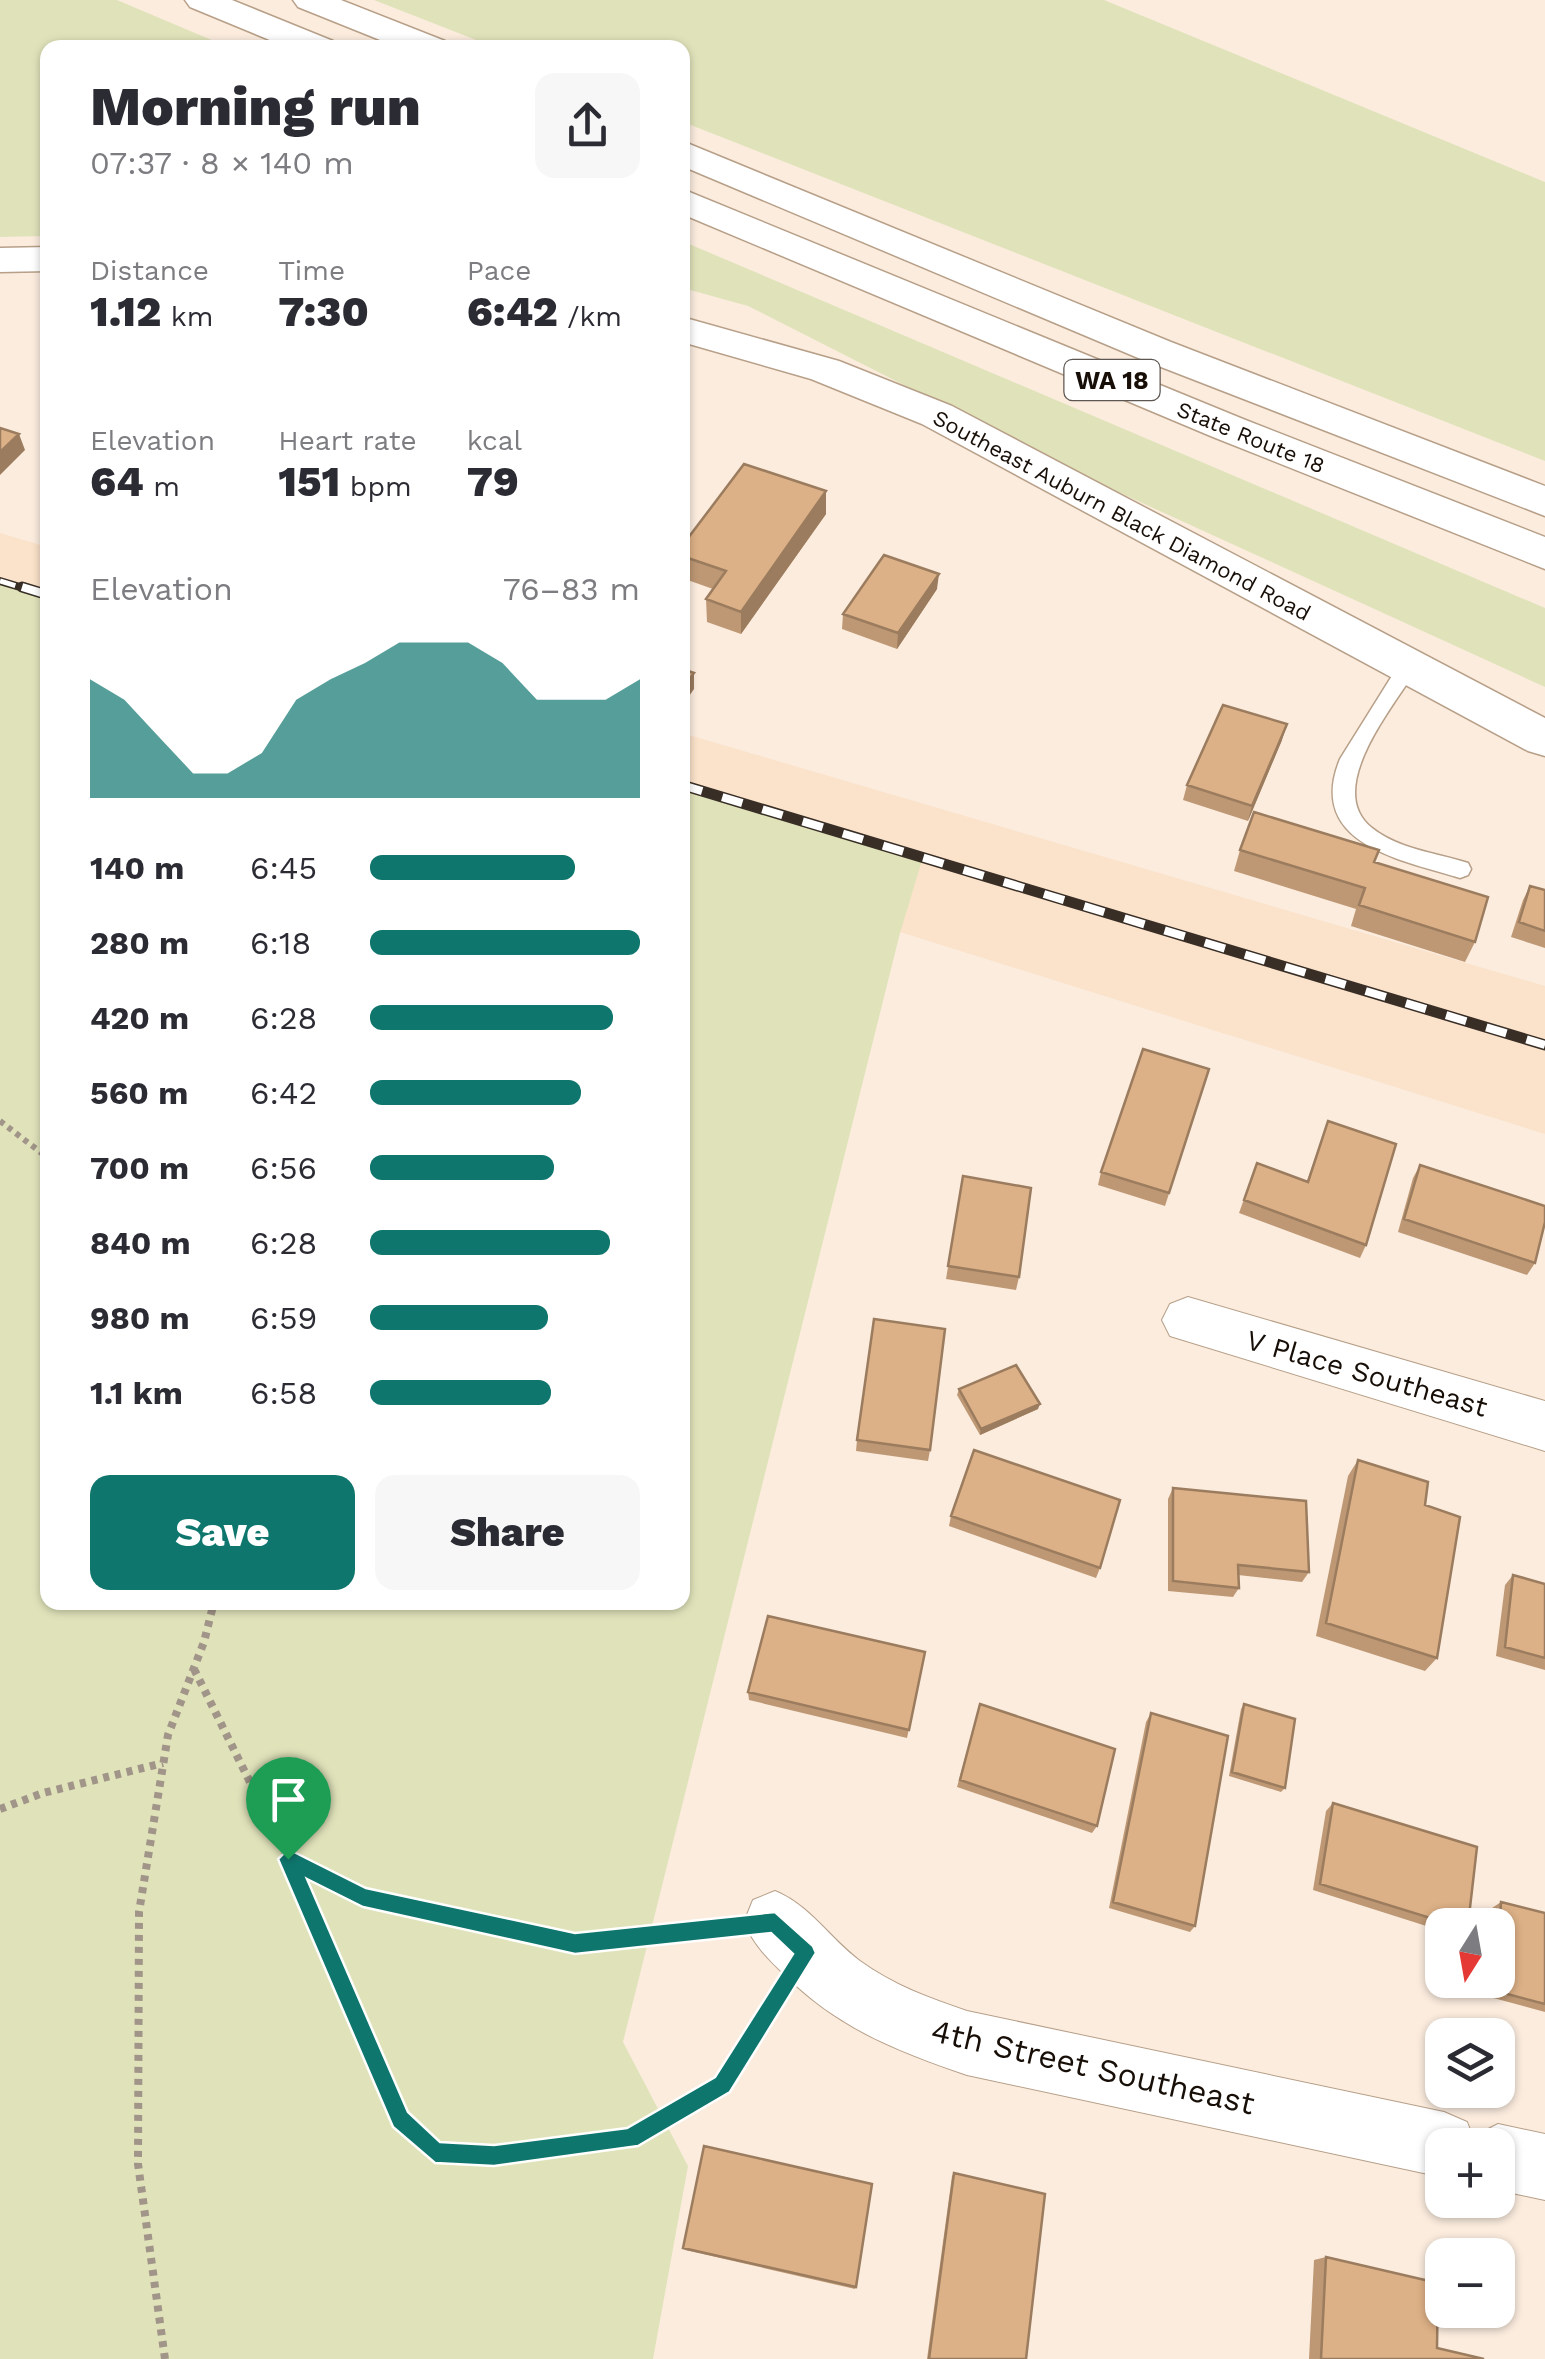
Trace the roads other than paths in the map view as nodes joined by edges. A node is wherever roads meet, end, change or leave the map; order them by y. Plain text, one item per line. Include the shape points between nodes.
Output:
1 (202, 0) edge
2 (310, 0) edge
3 (302, 40) edge
4 (412, 40) edge
5 (690, 155) edge
6 (690, 203) edge
7 (40, 259) edge
8 (0, 260) edge
9 (690, 331) edge
10 (1545, 502) edge
11 (1545, 554) edge
12 (1407, 668) junction
13 (1545, 739) edge
14 (1460, 869) dead end
15 (1188, 1320) dead end
16 (1545, 1426) edge
17 (790, 1938) road end
18 (1425, 2141) edge
19 (1515, 2160) edge
20 (1545, 2167) edge

1 - 3 main road
2 - 4 main road
5 - 10 main road, State Route 18 / WA 18 via 1157,351
6 - 11 main road, State Route 18 / WA 18
7 - 8 main road
9 - 12 main road, Southeast Auburn Black Diamond Road via 826,370 937,415
12 - 13 main road, Southeast Auburn Black Diamond Road
12 - 14 lane via 1347,768 1350,815 1378,842
15 - 16 street, V Place Southeast
17 - 18 street, 4th Street Southeast via 836,1982 898,2020 967,2043
19 - 20 street

